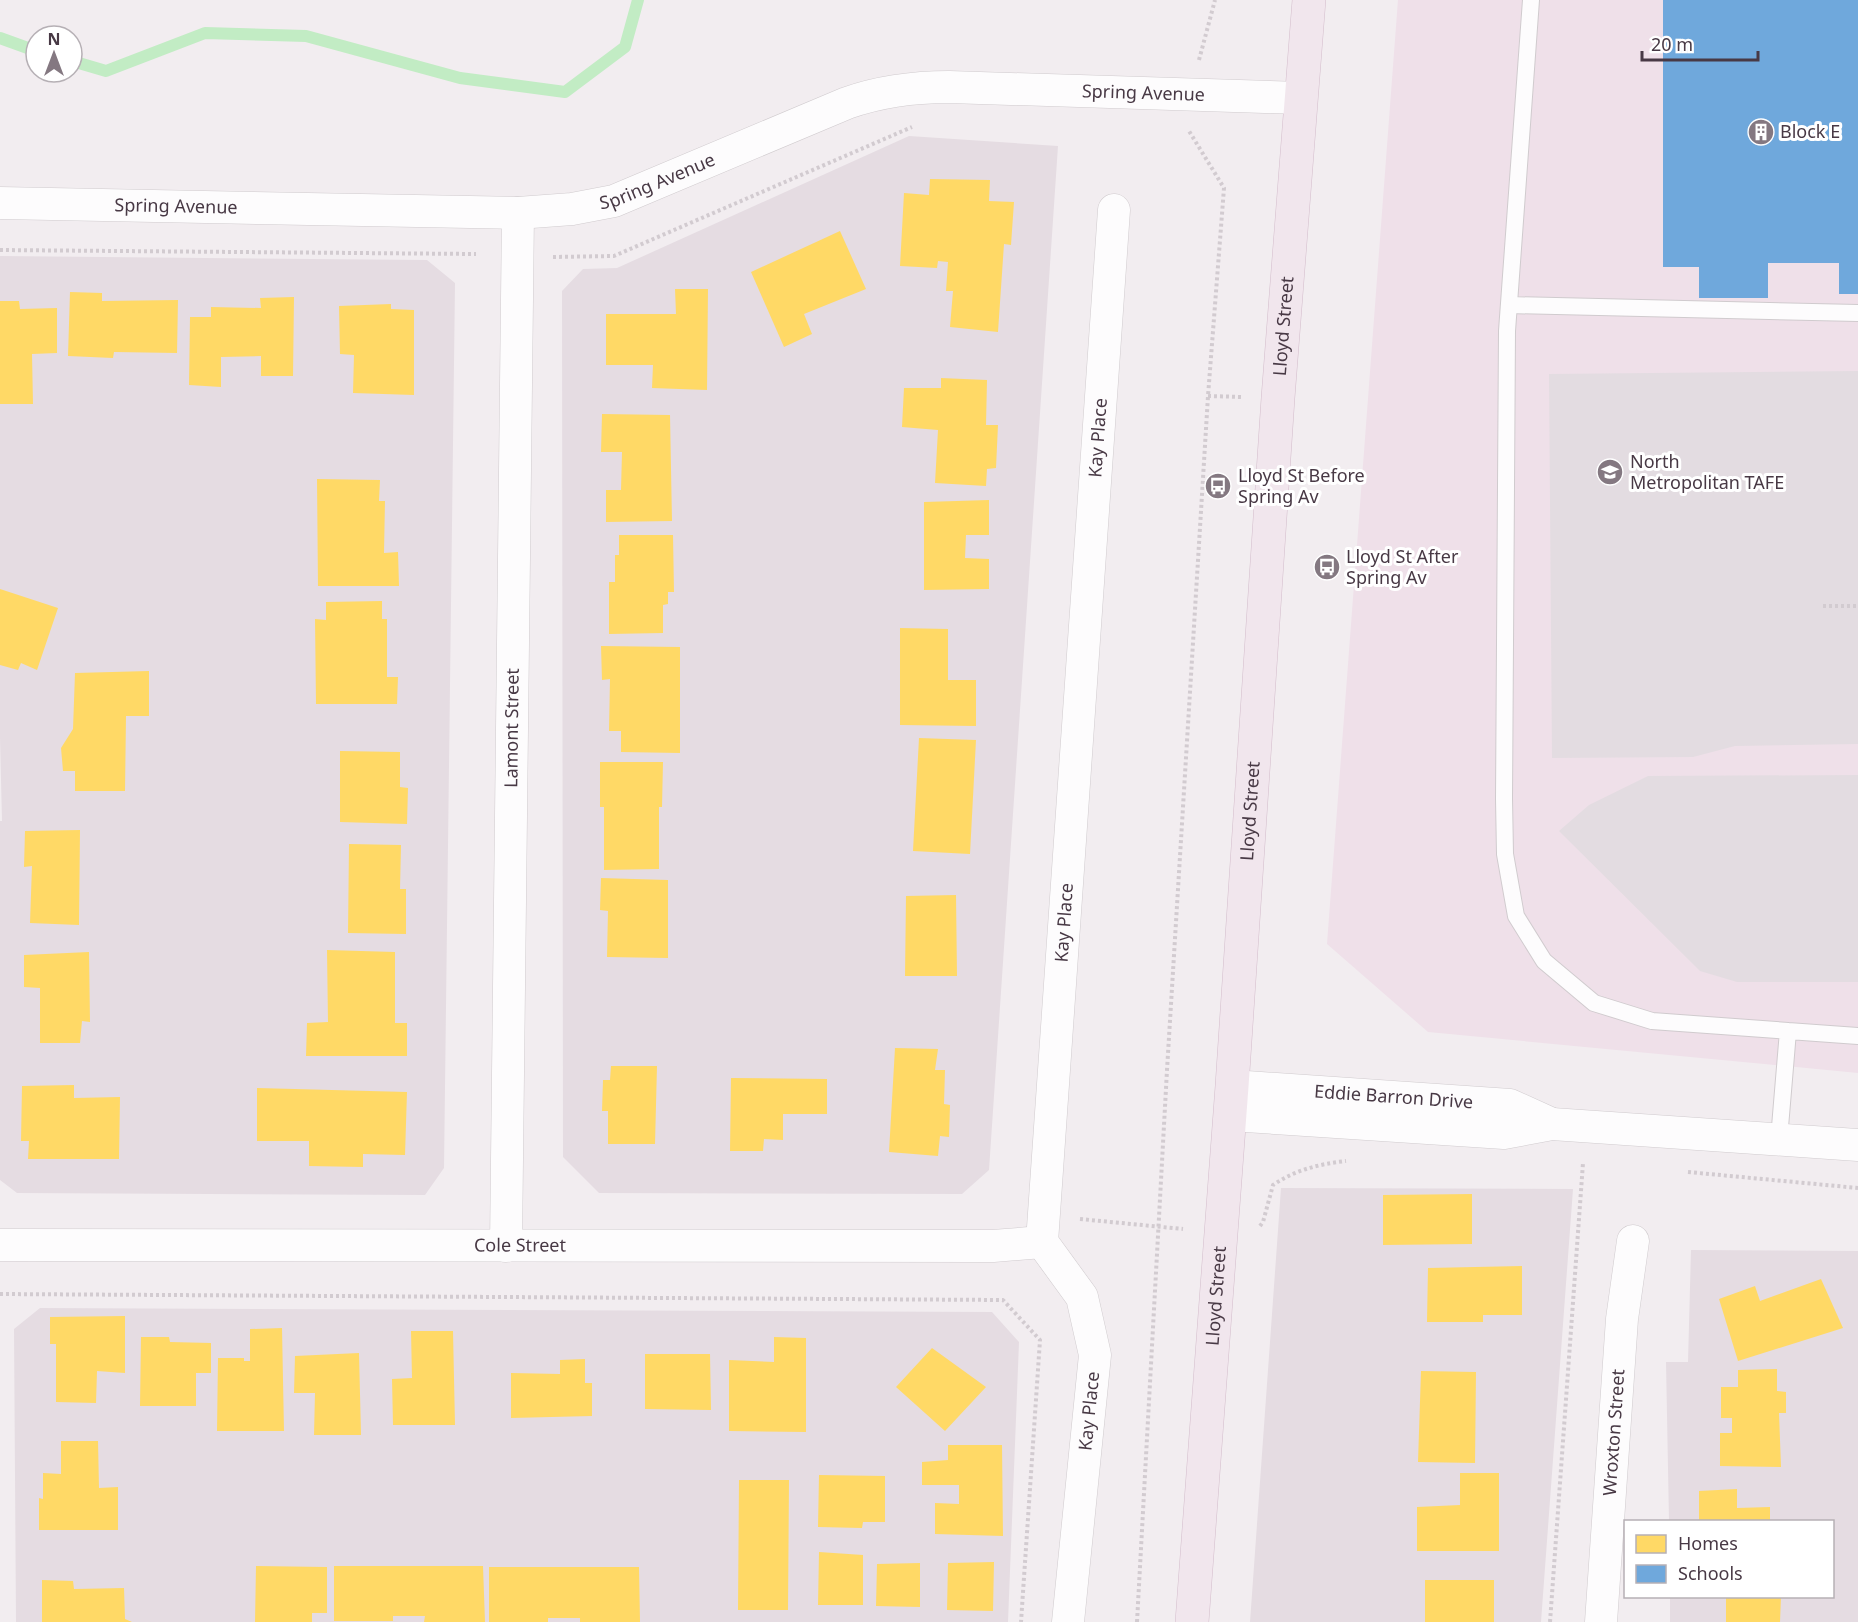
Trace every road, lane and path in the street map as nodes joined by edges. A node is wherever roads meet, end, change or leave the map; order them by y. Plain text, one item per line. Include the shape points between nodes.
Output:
1 (1215, 0) edge
2 (1309, 0) edge
3 (1531, 0) edge
4 (1194, 93) junction
5 (1300, 98) junction
6 (922, 123) dead end
7 (0, 203) edge
8 (1114, 210) dead end
9 (518, 213) junction
10 (0, 250) edge
11 (476, 254) dead end
12 (551, 257) dead end
13 (1509, 305) junction
14 (1858, 313) edge
15 (1822, 606) dead end
16 (1858, 606) edge
17 (1788, 1031) junction
18 (1858, 1036) edge
19 (1231, 1101) junction
20 (1779, 1139) junction
21 (1858, 1146) edge
22 (1349, 1161) dead end
23 (1572, 1162) dead end
24 (1583, 1162) junction
25 (1594, 1164) dead end
26 (1686, 1172) dead end
27 (1858, 1188) edge
28 (1080, 1219) dead end
29 (1158, 1227) junction
30 (1183, 1229) dead end
31 (1257, 1230) dead end
32 (1633, 1241) dead end
33 (1042, 1242) junction
34 (0, 1245) edge
35 (506, 1246) junction
36 (0, 1294) edge
37 (1021, 1622) edge
38 (1068, 1622) edge
39 (1137, 1622) edge
40 (1192, 1622) edge
41 (1550, 1622) edge
42 (1601, 1622) edge

1 - 4 path via 1197,66
2 - 5 main road, Lloyd Street
3 - 13 lane
4 - 5 street, Spring Avenue
4 - 9 street, Spring Avenue via 897,89 847,103 614,201
4 - 29 path via 1186,127 1224,188
5 - 19 main road, Lloyd Street
6 - 12 path via 614,256
7 - 9 street, Spring Avenue
8 - 33 street, Kay Place
9 - 35 street, Lamont Street
10 - 11 path
13 - 14 lane
13 - 17 lane via 1504,799 1505,854 1516,916 1544,961 1594,1003 1652,1021
15 - 16 path
17 - 18 lane
17 - 20 lane
19 - 20 street, Eddie Barron Drive via 1504,1133 1552,1124
19 - 40 main road, Lloyd Street
20 - 21 street, Eddie Barron Drive
22 - 31 path via 1319,1164 1273,1185
23 - 24 path
24 - 25 path
24 - 41 path
26 - 27 path
28 - 29 path
29 - 30 path
29 - 39 path
32 - 42 street, Wroxton Street via 1622,1319
33 - 35 street, Cole Street via 993,1246
33 - 38 street, Kay Place via 1082,1297 1095,1355
34 - 35 street, Cole Street
36 - 37 path via 1003,1300 1040,1340

